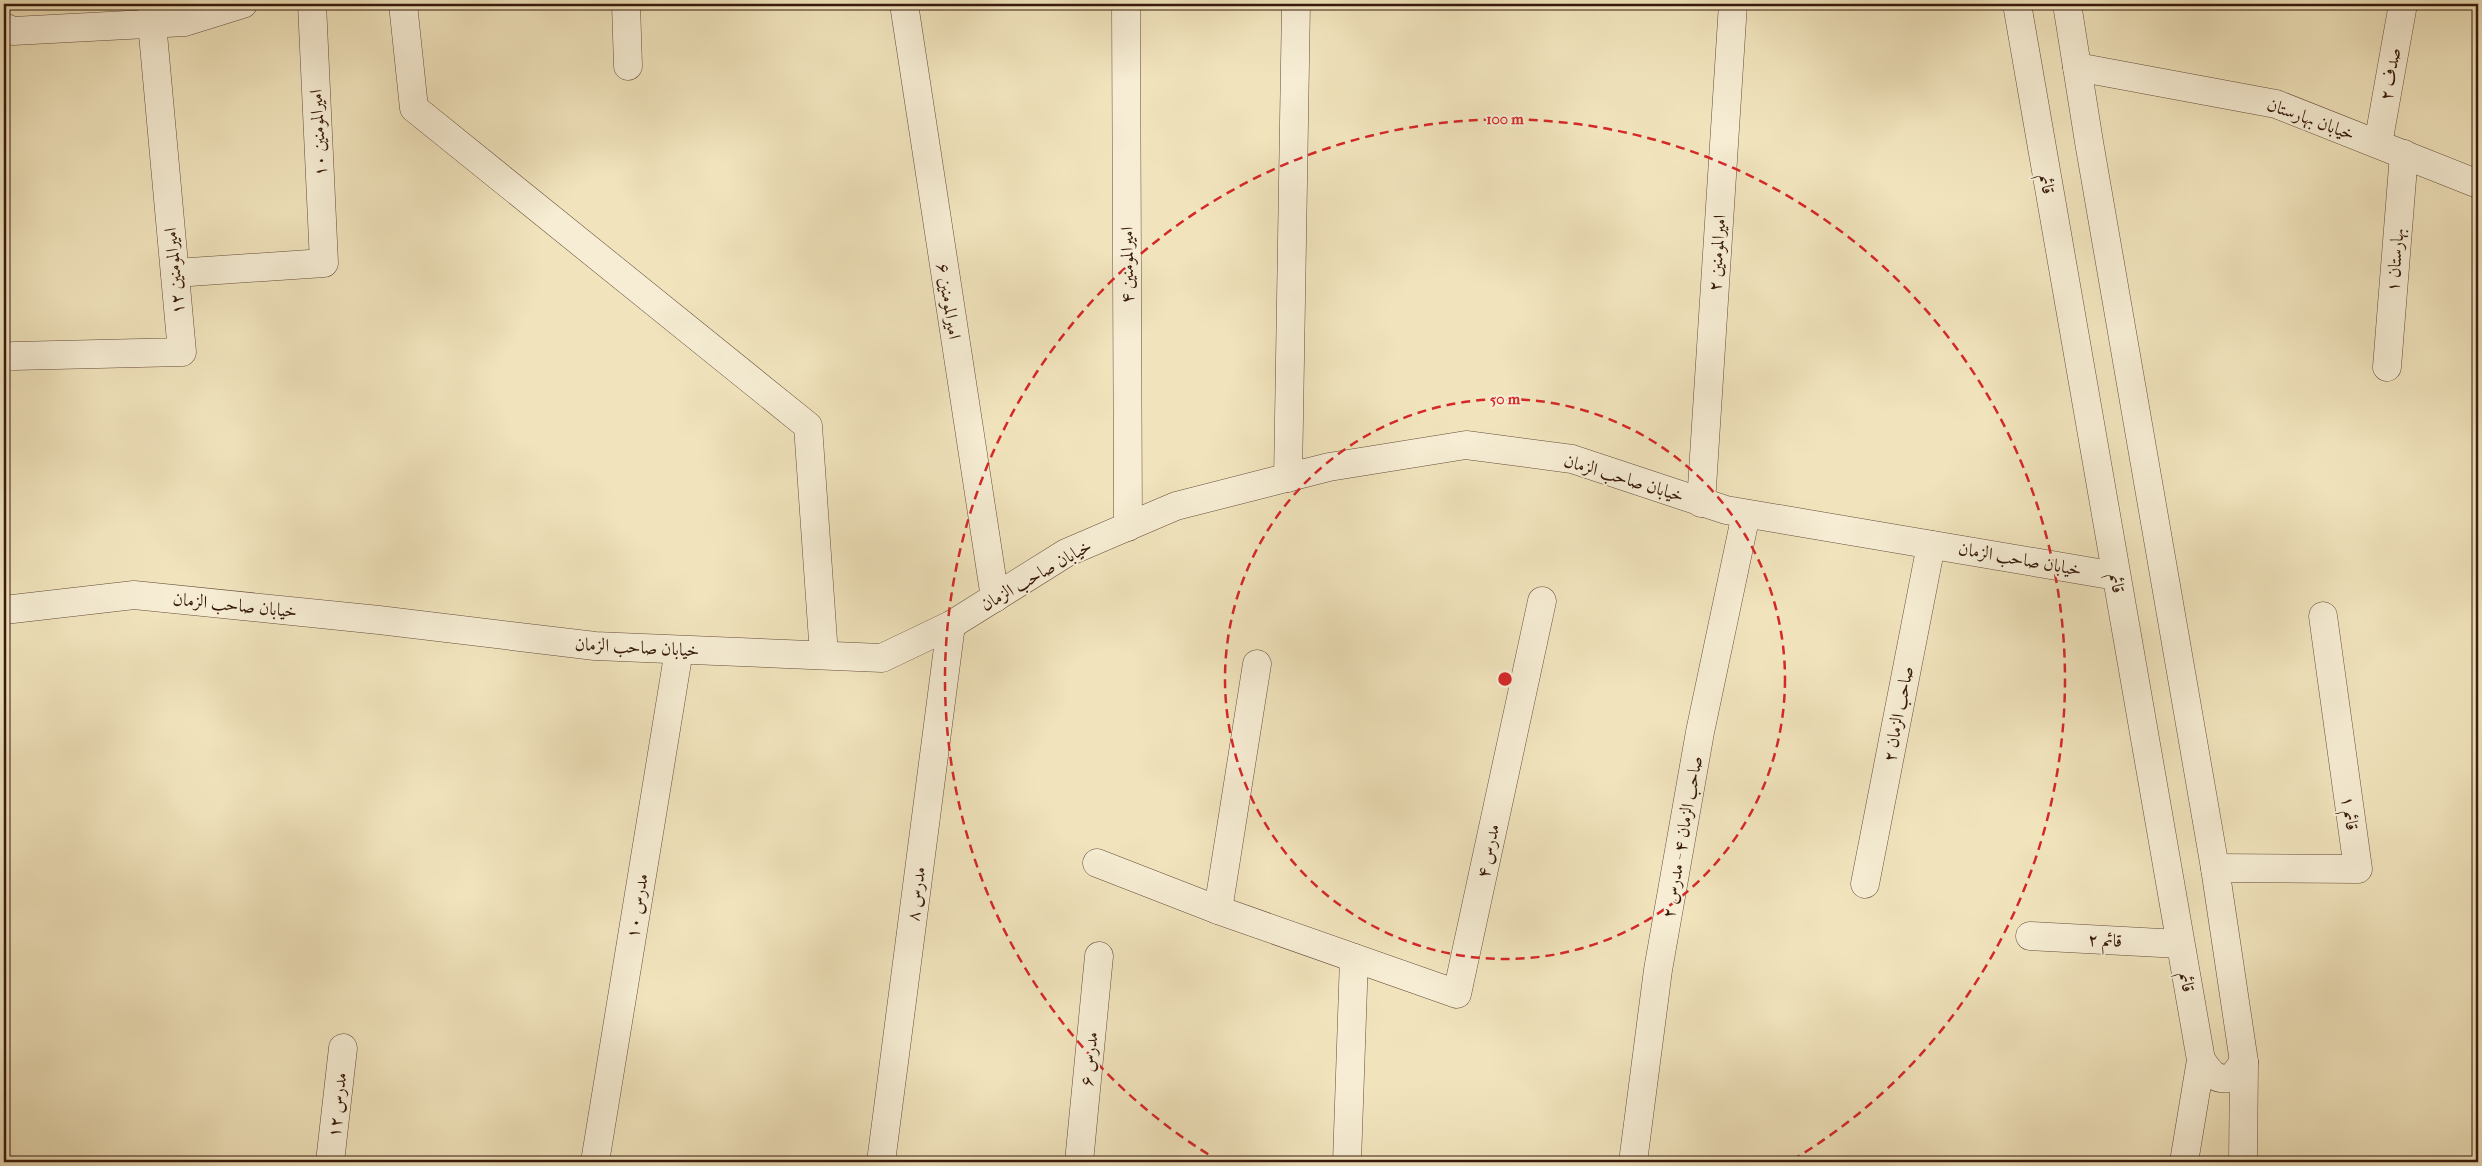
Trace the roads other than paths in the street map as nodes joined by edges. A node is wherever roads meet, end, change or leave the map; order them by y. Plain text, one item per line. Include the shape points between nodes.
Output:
1 (244, 4) edge
2 (312, 4) edge
3 (403, 4) edge
4 (626, 4) edge
5 (904, 4) edge
6 (1126, 4) edge
7 (1296, 4) edge
8 (1734, 4) edge
9 (2017, 4) edge
10 (2067, 4) edge
11 (2403, 4) edge
12 (152, 14) edge
13 (4, 26) edge
14 (628, 66) dead end
15 (2077, 67) junction
16 (2378, 144) junction
17 (2404, 154) junction
18 (2478, 184) edge
19 (175, 273) junction
20 (14, 356) dead end
21 (2387, 367) dead end
22 (1288, 478) junction
23 (1701, 502) junction
24 (1746, 514) junction
25 (1128, 527) junction
26 (1931, 544) junction
27 (2116, 576) junction
28 (995, 598) junction
29 (1542, 601) dead end
30 (4, 610) edge
31 (2323, 616) dead end
32 (951, 625) junction
33 (679, 650) junction
34 (824, 655) junction
35 (1257, 664) dead end
36 (1097, 862) dead end
37 (2215, 868) junction
38 (1866, 884) dead end
39 (1218, 910) junction
40 (2030, 936) dead end
41 (2180, 944) junction
42 (1099, 956) dead end
43 (1354, 958) junction
44 (343, 1048) dead end
45 (2201, 1060) junction
46 (2244, 1062) junction
47 (330, 1162) edge
48 (595, 1162) edge
49 (882, 1162) edge
50 (1079, 1162) edge
51 (1347, 1162) edge
52 (1633, 1162) edge
53 (2184, 1162) edge
54 (2243, 1162) edge

1 - 12 street via 185,22
2 - 19 street, امیرالمومنین ۱۰ via 324,262
3 - 34 street via 414,108 808,426
4 - 14 street
5 - 28 street, امیرالمومنین ۶
6 - 25 street, امیرالمومنین ۴
7 - 22 street
8 - 23 street, امیرالمومنین ۲
9 - 27 street, قائم
10 - 15 street
11 - 16 street, صدف ۲
12 - 13 street via 13,31
12 - 19 street, امیرالمومنین ۱۲
15 - 16 street, خیابان بهارستان via 2276,104
15 - 37 street
16 - 17 street, خیابان بهارستان
17 - 18 street, خیابان بهارستان
17 - 21 street, بهارستان ۱
19 - 20 street, امیرالمومنین ۱۲ via 182,352
22 - 23 street, خیابان صاحب الزمان via 1329,467 1466,445 1572,459
22 - 25 street, خیابان صاحب الزمان via 1176,506
23 - 24 street, خیابان صاحب الزمان
24 - 26 street, خیابان صاحب الزمان
24 - 52 street, صاحب الزمان ۴ - مدرس ۲ via 1700,732 1662,951
25 - 28 street, خیابان صاحب الزمان via 1066,554
26 - 27 street, خیابان صاحب الزمان
26 - 38 street, صاحب الزمان ۲
27 - 41 street, قائم
28 - 32 street, خیابان صاحب الزمان
29 - 43 street, مدرس ۴ via 1457,994
30 - 33 street, خیابان صاحب الزمان via 134,595 595,646
31 - 37 street, قائم ۱ via 2358,869
32 - 34 street, خیابان صاحب الزمان via 882,658
32 - 49 street, مدرس ۸
33 - 34 street, خیابان صاحب الزمان
33 - 48 street, مدرس ۱۰
35 - 39 street
36 - 39 street, مدرس ۴
37 - 46 street
39 - 43 street, مدرس ۴
40 - 41 street, قائم ۲
41 - 45 street, قائم
42 - 50 street, مدرس ۶
43 - 51 street
44 - 47 street, مدرس ۱۲
45 - 46 street via 2211,1075 2221,1080 2232,1078
45 - 53 street, قائم
46 - 54 street

